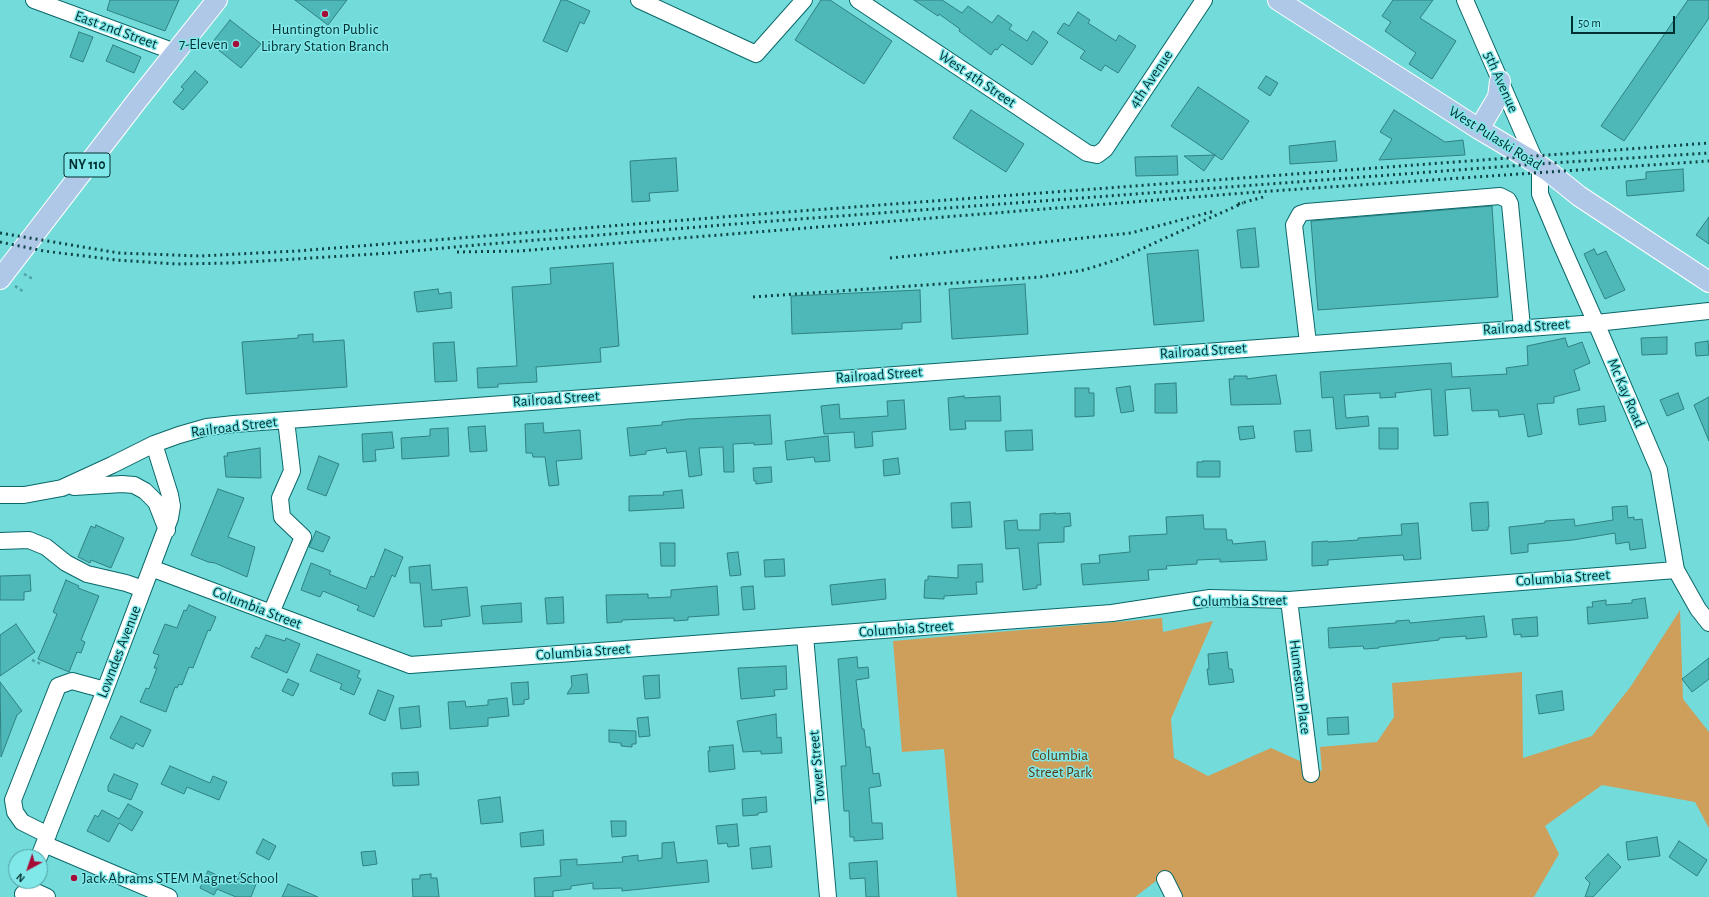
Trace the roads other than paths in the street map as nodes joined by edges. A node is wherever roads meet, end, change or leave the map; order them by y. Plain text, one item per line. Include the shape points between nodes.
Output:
1 (34, 0) edge
2 (217, 0) edge
3 (639, 0) edge
4 (804, 0) edge
5 (1204, 0) edge
6 (1278, 0) edge
7 (1465, 0) edge
8 (860, 1) edge
9 (203, 9) edge
10 (175, 52) junction
11 (1500, 81) junction
12 (1480, 129) junction
13 (1097, 155) joint
14 (1537, 164) junction
15 (7, 282) edge
16 (1709, 282) edge
17 (1709, 311) edge
18 (1596, 323) junction
19 (1522, 327) junction
20 (1308, 343) junction
21 (286, 420) junction
22 (154, 444) junction
23 (62, 488) junction
24 (0, 494) edge
25 (167, 530) junction
26 (0, 541) edge
27 (151, 568) junction
28 (1676, 570) junction
29 (143, 589) junction
30 (1289, 600) junction
31 (271, 613) junction
32 (1709, 623) edge
33 (806, 636) junction
34 (105, 690) junction
35 (1311, 774) dead end
36 (44, 845) edge
37 (1165, 879) dead end
38 (24, 891) edge
39 (47, 897) edge
40 (169, 897) edge
41 (828, 897) edge
42 (1174, 897) edge

1 - 10 street, East 2nd Street
2 - 9 main road, NY 110
3 - 4 street via 756,54
5 - 13 street, 4th Avenue via 1105,149
6 - 12 main road, West Pulaski Road
7 - 11 street, 5th Avenue
8 - 13 street, West 4th Street via 1087,153
9 - 10 main road, NY 110
10 - 15 main road, NY 110
11 - 12 main road via 1498,97
11 - 14 street, 5th Avenue
12 - 14 main road, West Pulaski Road
14 - 16 main road, West Pulaski Road via 1579,196
14 - 18 street, Mc Kay Road via 1540,172 1540,194
17 - 18 street, Railroad Street
18 - 19 street, Railroad Street
18 - 28 street, Mc Kay Road via 1659,470
19 - 20 street, Railroad Street
19 - 20 street via 1510,204 1506,198 1500,196 1300,214 1294,225
20 - 21 street, Railroad Street
21 - 22 street, Railroad Street via 207,427
21 - 31 street via 292,471 280,498 282,517 303,537
22 - 23 street, Railroad Street
22 - 25 street, Lowndes Avenue via 172,506
23 - 24 street, Railroad Street via 24,495
23 - 25 street, Railroad Street via 134,485 145,490 156,502
25 - 27 street, Lowndes Avenue
26 - 29 street via 28,540 46,547 66,563 87,574
27 - 29 street, Lowndes Avenue
27 - 31 street, Columbia Street
28 - 30 street, Columbia Street
28 - 32 street, Mc Kay Road
29 - 34 street, Lowndes Avenue
30 - 33 street, Columbia Street via 1210,598 1112,613
30 - 35 street, Humeston Place
31 - 33 street, Columbia Street via 410,665
33 - 41 street, Tower Street
34 - 36 street, Lowndes Avenue
34 - 36 street via 72,681 58,686 13,800 15,812
36 - 40 street
37 - 42 street
38 - 39 street via 34,891

